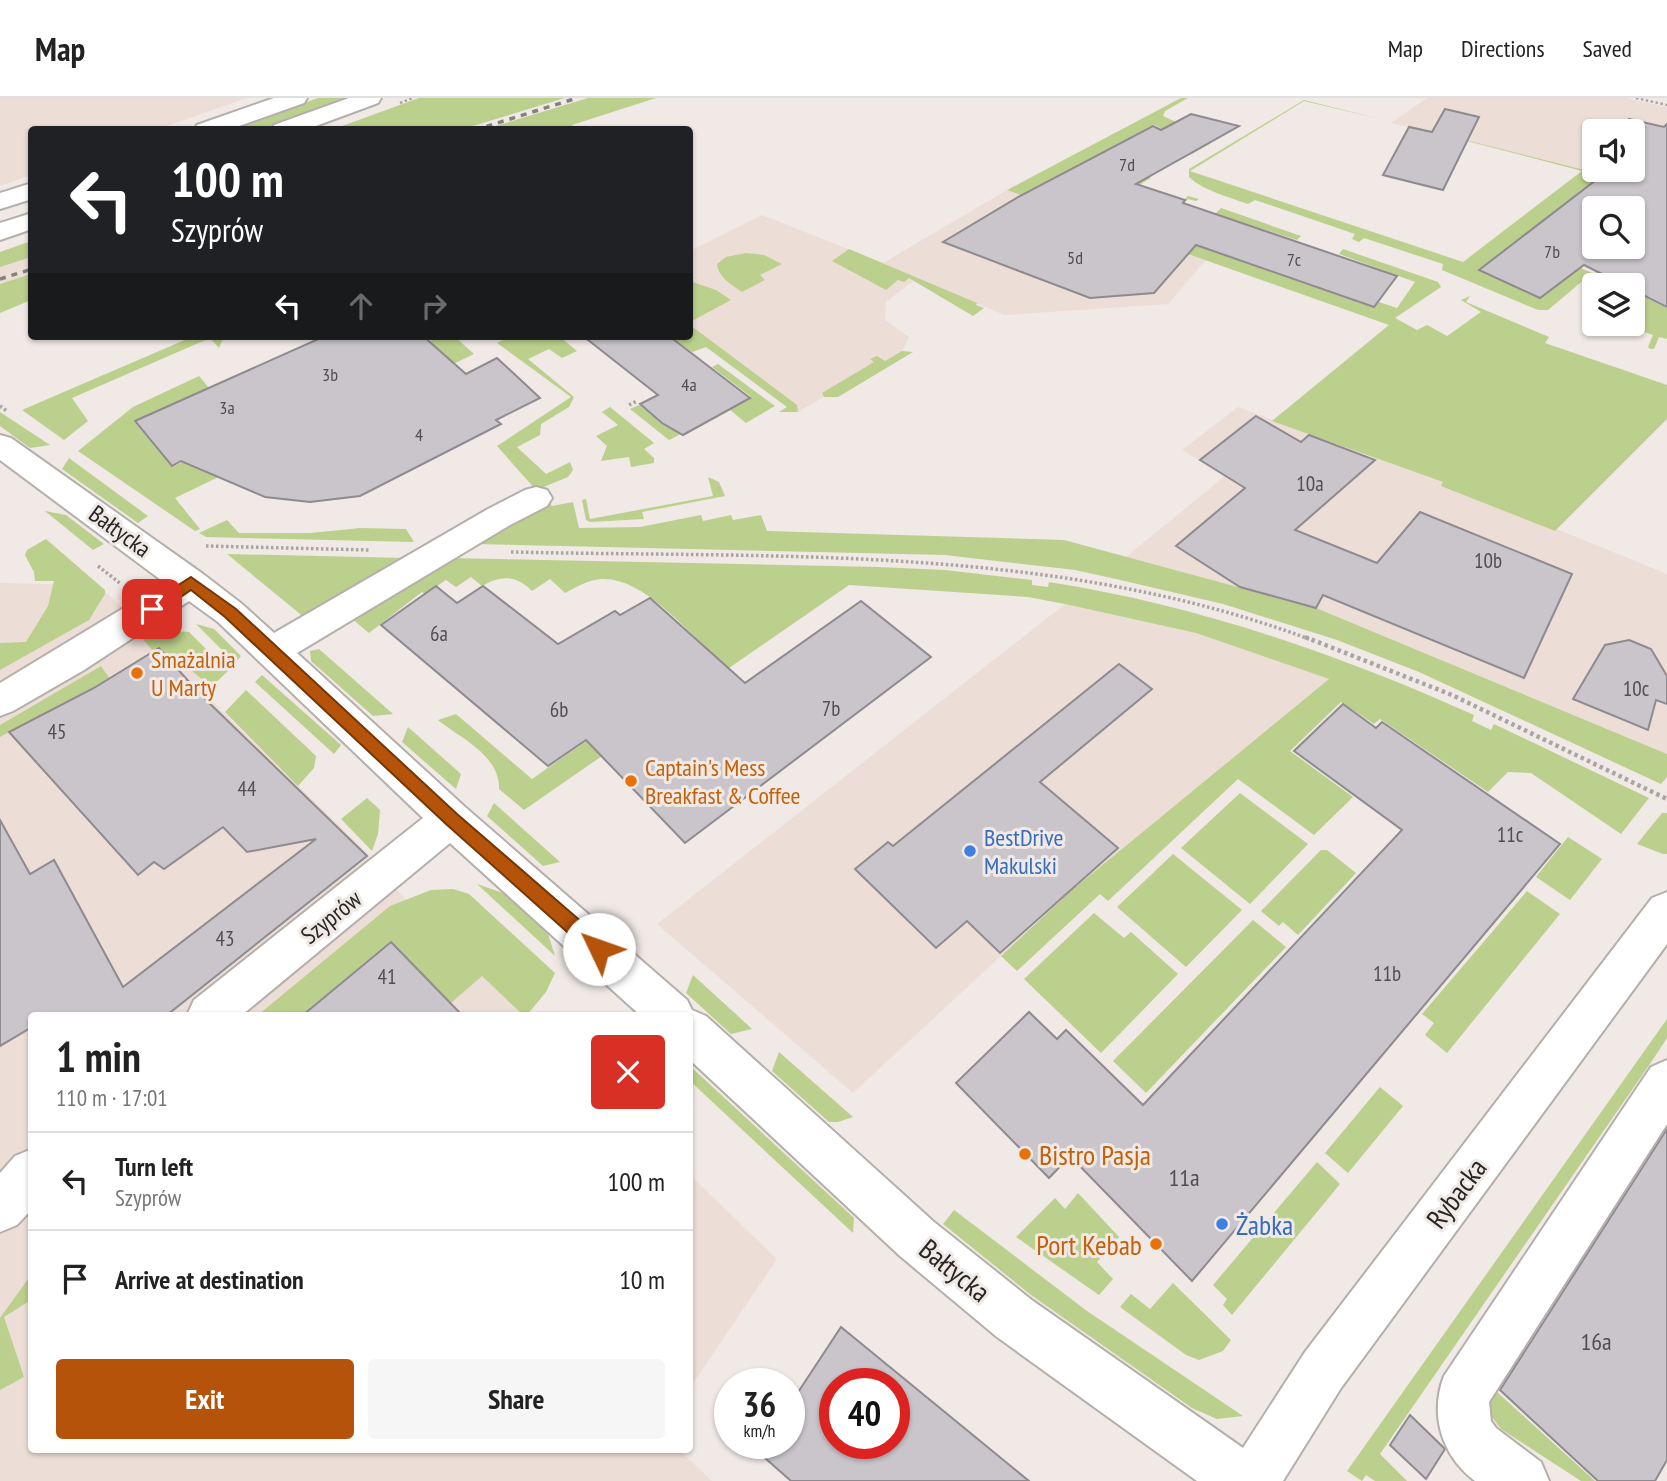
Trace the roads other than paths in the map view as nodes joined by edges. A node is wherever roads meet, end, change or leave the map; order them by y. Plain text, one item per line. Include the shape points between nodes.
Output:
1 (296, 98) edge
2 (370, 98) edge
3 (216, 126) edge
4 (293, 126) edge
5 (28, 191) edge
6 (0, 201) edge
7 (28, 222) edge
8 (0, 232) edge
9 (0, 445) edge
10 (536, 499) dead end
11 (191, 583) junction
12 (272, 651) junction
13 (0, 701) edge
14 (452, 819) junction
15 (1667, 911) edge
16 (213, 1012) edge
17 (669, 1012) edge
18 (693, 1034) edge
19 (1667, 1083) edge
20 (28, 1177) edge
21 (0, 1208) edge
22 (1243, 1481) edge
23 (1256, 1481) edge
24 (1522, 1481) edge

1 - 3 street
2 - 4 street
5 - 6 street
7 - 8 street
9 - 11 street, Bałtycka
10 - 12 street
11 - 12 street, Bałtycka
11 - 13 street
12 - 14 street, Bałtycka
14 - 16 street, Szyprów
14 - 17 street, Bałtycka
15 - 23 street, Rybacka via 1323,1370
18 - 22 street, Bałtycka via 916,1239 1005,1311
19 - 24 street via 1463,1395 1466,1436 1480,1452
20 - 21 street

